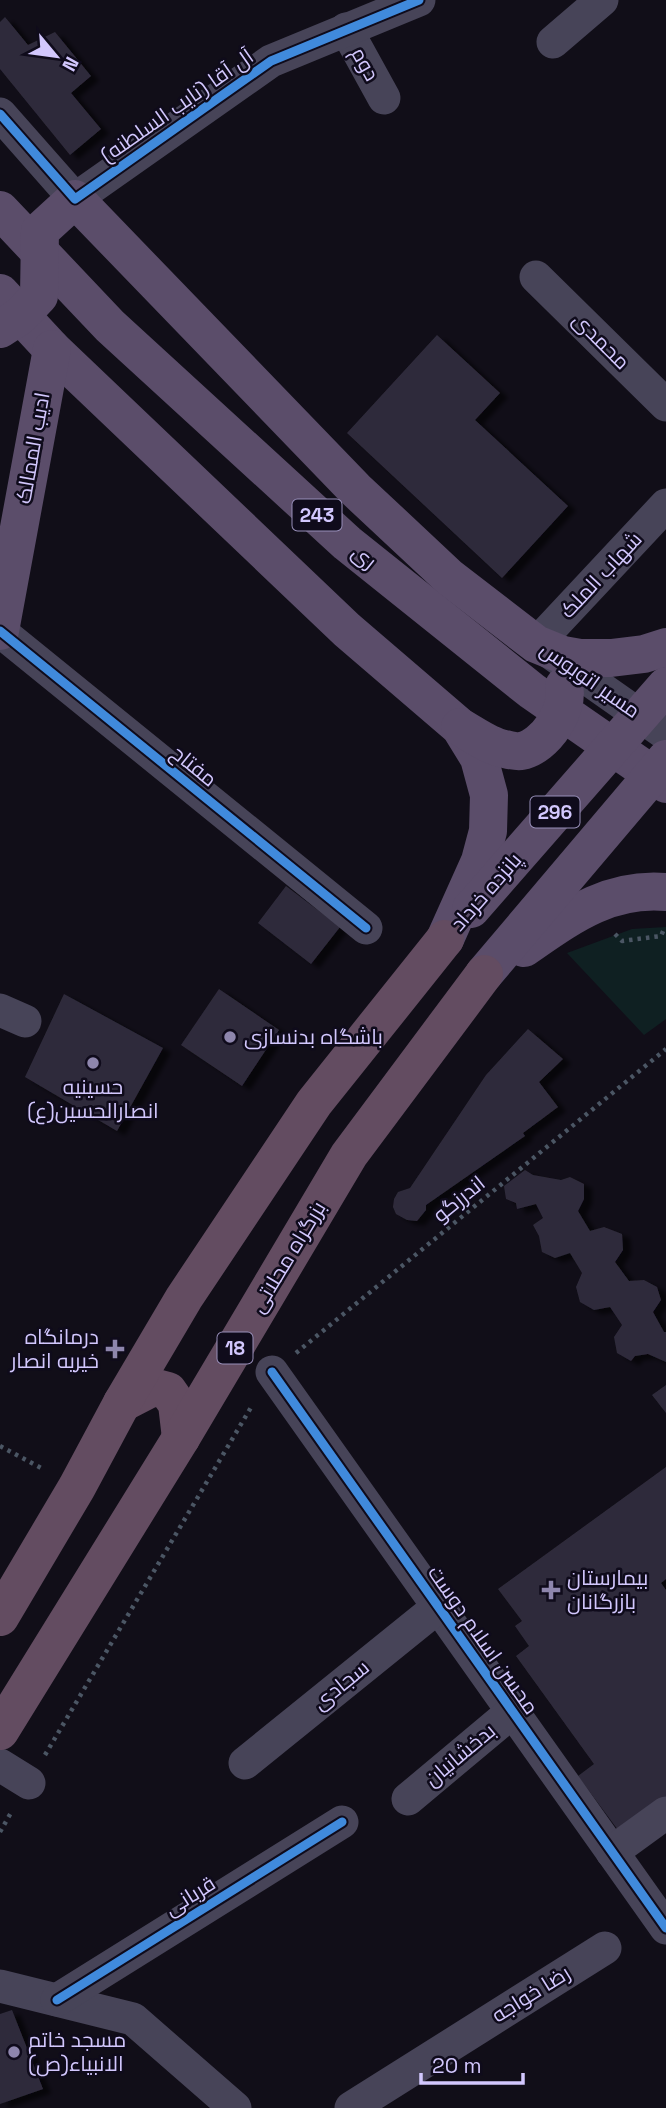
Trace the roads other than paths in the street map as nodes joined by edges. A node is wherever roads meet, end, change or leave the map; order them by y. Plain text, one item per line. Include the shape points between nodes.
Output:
1 (419, 0) edge
2 (602, 0) edge
3 (346, 29) junction
4 (553, 42) dead end
5 (384, 99) dead end
6 (0, 116) edge
7 (75, 199) junction
8 (0, 210) edge
9 (536, 277) dead end
10 (7, 312) edge
11 (52, 349) junction
12 (666, 405) edge
13 (666, 505) edge
14 (1, 617) edge
15 (525, 636) junction
16 (666, 647) edge
17 (666, 687) edge
18 (460, 727) junction
19 (666, 734) edge
20 (666, 759) edge
21 (666, 784) edge
22 (666, 892) edge
23 (366, 928) dead end
24 (444, 939) junction
25 (484, 974) junction
26 (272, 1372) road end
27 (122, 1403) junction
28 (181, 1438) junction
29 (438, 1607) junction
30 (0, 1617) edge
31 (512, 1712) junction
32 (0, 1731) edge
33 (244, 1763) dead end
34 (0, 1765) edge
35 (29, 1783) road end
36 (408, 1799) dead end
37 (666, 1814) edge
38 (342, 1822) dead end
39 (612, 1852) junction
40 (666, 1928) edge
41 (605, 1948) dead end
42 (0, 1986) edge
43 (57, 2000) junction
44 (235, 2108) edge
45 (351, 2108) edge

1 - 3 street, آل آقا (نایب السلطنه)
2 - 4 street
3 - 5 street, دوم
3 - 7 street, آل آقا (نایب السلطنه) via 271,61
6 - 7 street
7 - 10 main road via 40,231 39,296
7 - 15 main road via 355,489 449,577
8 - 21 main road, ری / 243 via 110,326 347,543 533,691
9 - 12 street, محمدی
10 - 11 main road
11 - 14 main road, ادیب الممالک
11 - 18 main road via 347,630
13 - 15 street, شهاب الملک
14 - 23 street, مفتاح
15 - 16 main road via 563,655 580,658 644,654
15 - 18 main road via 562,674 566,692 557,722 538,743 521,751 502,749
15 - 19 street, مسیر اتوبوس
17 - 24 main road, پانزده خرداد / 296
18 - 24 main road via 479,758 489,795 488,831 480,861
20 - 25 main road, 296
22 - 25 main road via 629,892 598,902
24 - 27 highway via 314,1103 184,1298
25 - 28 highway, بزرگراه محلاتی / 18 via 349,1155
26 - 29 street, محسن اسلام دوست
27 - 28 highway via 153,1387 168,1391 177,1404
27 - 30 highway
28 - 32 highway, بزرگراه محلاتی / 18
29 - 31 street, محسن اسلام دوست
29 - 33 street, سجادی
31 - 36 street, بدخشانیان
31 - 39 street, محسن اسلام دوست
34 - 35 street
37 - 39 street
38 - 43 street, قربانی
39 - 40 street, محسن اسلام دوست
41 - 45 street, رضا خواجه
42 - 43 street
43 - 44 street via 133,2019

